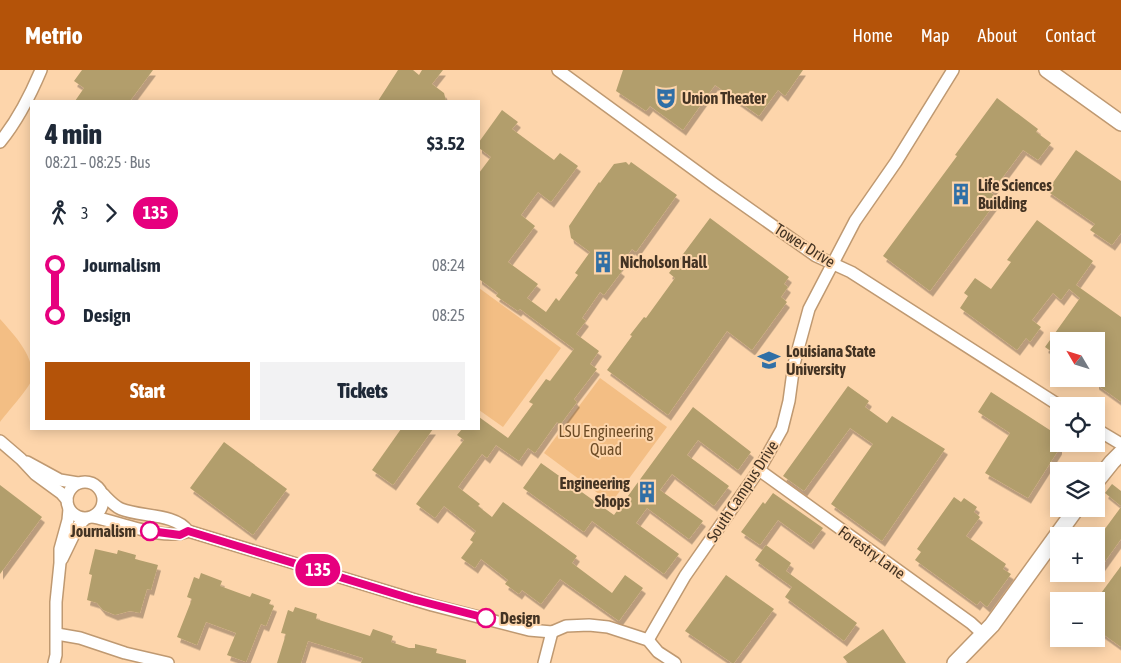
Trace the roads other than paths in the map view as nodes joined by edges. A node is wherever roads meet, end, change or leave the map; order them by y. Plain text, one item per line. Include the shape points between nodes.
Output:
1 (41, 70) edge
2 (558, 70) edge
3 (953, 70) edge
4 (1047, 70) edge
5 (1121, 123) edge
6 (0, 142) edge
7 (832, 263) junction
8 (1050, 400) edge
9 (1105, 434) edge
10 (0, 441) edge
11 (1121, 444) edge
12 (1121, 453) edge
13 (21, 459) junction
14 (759, 470) junction
15 (1105, 471) edge
16 (78, 483) junction
17 (103, 494) junction
18 (68, 505) junction
19 (1070, 517) edge
20 (89, 518) junction
21 (188, 531) junction
22 (60, 563) junction
23 (552, 632) junction
24 (57, 634) junction
25 (983, 634) junction
26 (648, 640) junction
27 (54, 663) edge
28 (168, 663) edge
29 (544, 663) edge
30 (675, 663) edge
31 (956, 663) edge

1 - 6 street via 16,121
2 - 7 street, Tower Drive via 726,193 816,256
3 - 7 street, South Campus Drive via 896,162 855,220
4 - 5 street
7 - 8 street, Tower Drive
7 - 14 street, South Campus Drive via 809,309 794,364 782,429
9 - 11 street
10 - 13 street
12 - 15 street
13 - 16 street via 60,480
13 - 18 street via 61,493
14 - 25 street, Forestry Lane
14 - 26 street, South Campus Drive via 685,576
16 - 17 street via 93,483
16 - 18 street via 71,488
17 - 20 street via 103,506
17 - 21 street via 121,509 175,522 184,525
18 - 20 street via 75,516
18 - 22 street
19 - 25 street
20 - 21 street via 180,535
20 - 22 street via 78,526
21 - 23 street via 432,605 530,630
22 - 24 street
23 - 26 street via 566,626 589,625 608,627
23 - 29 street
24 - 27 street
24 - 28 street
25 - 31 street
26 - 30 street via 658,652

